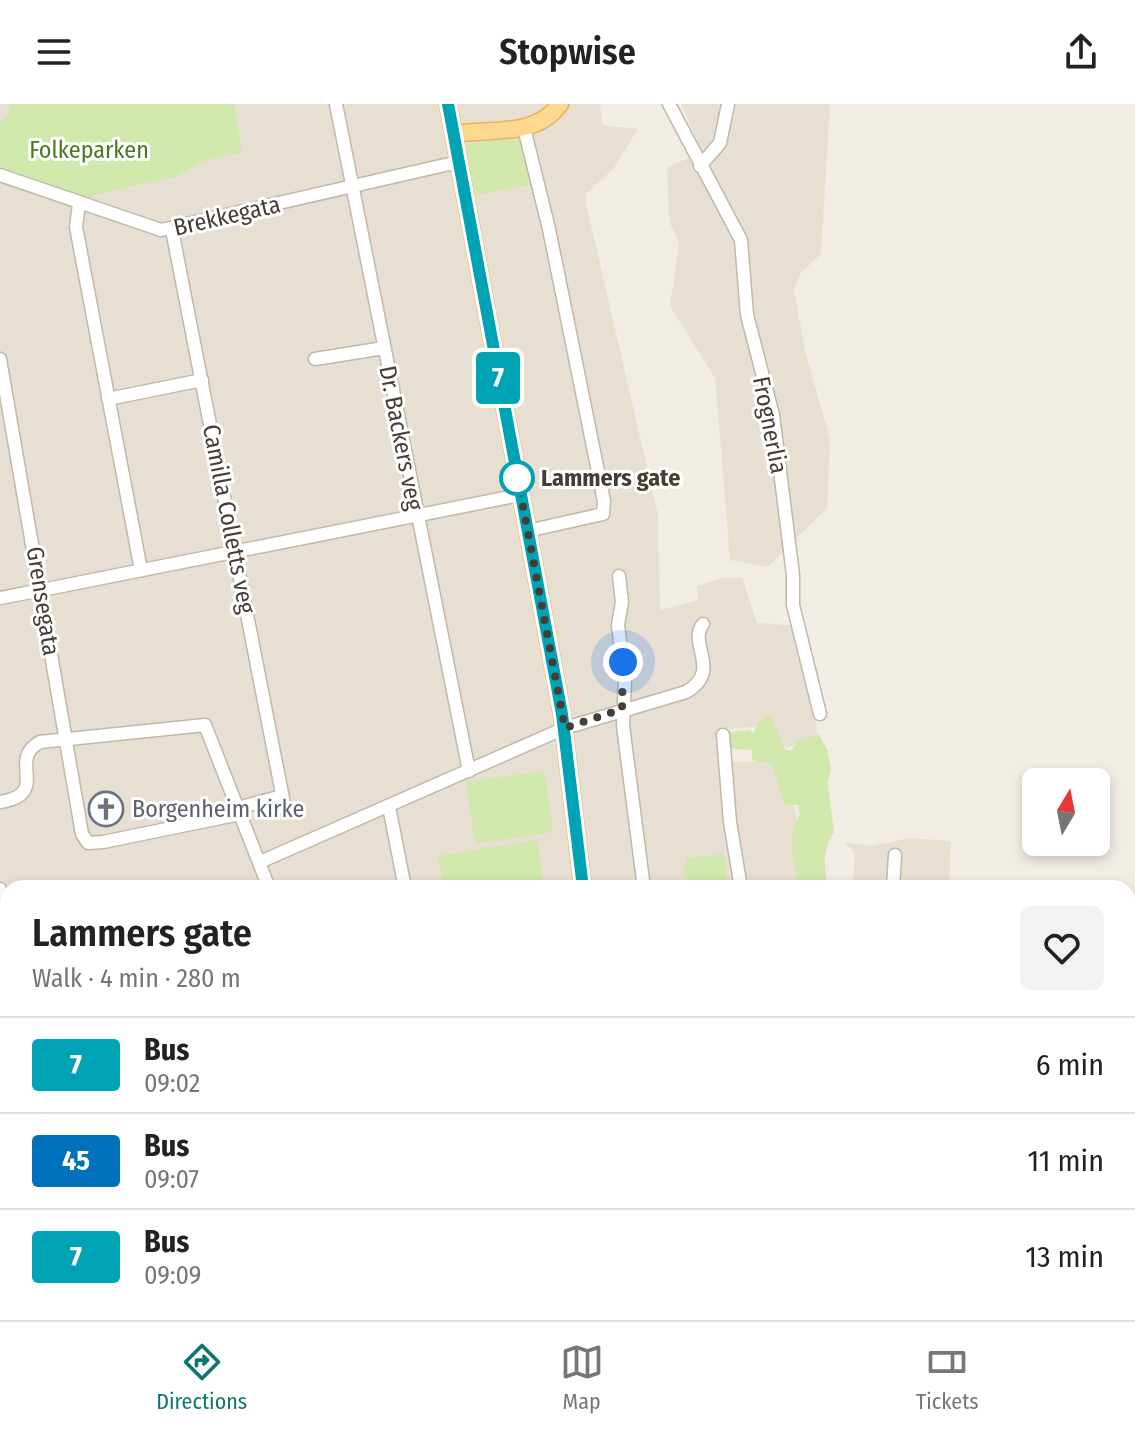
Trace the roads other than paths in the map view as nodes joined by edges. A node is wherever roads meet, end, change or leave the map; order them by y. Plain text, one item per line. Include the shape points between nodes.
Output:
1 (336, 104) edge
2 (448, 104) edge
3 (560, 104) edge
4 (669, 104) edge
5 (728, 104) edge
6 (524, 128) junction
7 (454, 134) junction
8 (458, 162) junction
9 (700, 166) junction
10 (0, 175) edge
11 (352, 187) junction
12 (79, 204) junction
13 (172, 230) junction
14 (384, 348) junction
15 (0, 359) edge
16 (315, 359) dead end
17 (202, 380) junction
18 (108, 399) junction
19 (6, 422) edge
20 (520, 495) junction
21 (417, 517) junction
22 (527, 531) junction
23 (235, 552) junction
24 (141, 570) junction
25 (619, 576) dead end
26 (37, 591) junction
27 (0, 598) edge
28 (703, 624) dead end
29 (622, 709) junction
30 (820, 714) dead end
31 (565, 728) junction
32 (723, 735) dead end
33 (64, 740) junction
34 (469, 771) junction
35 (0, 802) edge
36 (389, 807) junction
37 (239, 811) junction
38 (895, 855) dead end
39 (260, 862) junction
40 (266, 880) edge
41 (403, 880) edge
42 (582, 880) edge
43 (643, 880) edge
44 (740, 880) edge
45 (893, 880) edge

1 - 11 street, Dr. Backers veg
2 - 7 main road
3 - 6 main road via 547,119
4 - 9 street, Frognerlia
5 - 9 street via 717,150
6 - 7 main road
6 - 22 street via 604,501 603,514
7 - 8 main road
8 - 11 street, Brekkegata
8 - 20 main road
9 - 30 street, Frognerlia via 741,240 747,315 773,415 793,605
10 - 12 street, Brekkegata
11 - 13 street, Brekkegata
11 - 14 street, Dr. Backers veg
12 - 13 street, Brekkegata
12 - 18 street via 76,227
13 - 17 street, Camilla Colletts veg
14 - 16 street
14 - 21 street, Dr. Backers veg
15 - 19 street, Grensegata
17 - 18 street
17 - 23 street, Camilla Colletts veg
18 - 24 street
19 - 26 street, Grensegata
20 - 21 street
20 - 22 main road
21 - 23 street
21 - 34 street, Dr. Backers veg
22 - 31 main road
23 - 24 street
23 - 37 street, Camilla Colletts veg via 284,802
24 - 26 street
25 - 29 street
26 - 27 street
26 - 33 street, Grensegata
28 - 29 street via 699,631 704,666 695,687
29 - 31 street
29 - 43 street
31 - 34 street
31 - 42 main road
32 - 44 street
33 - 35 street via 31,746 27,788 18,799
33 - 37 street via 205,725
33 - 37 street, Grensegata via 88,843
34 - 36 street
36 - 39 street
36 - 41 street
37 - 39 street
38 - 45 street
39 - 40 street

